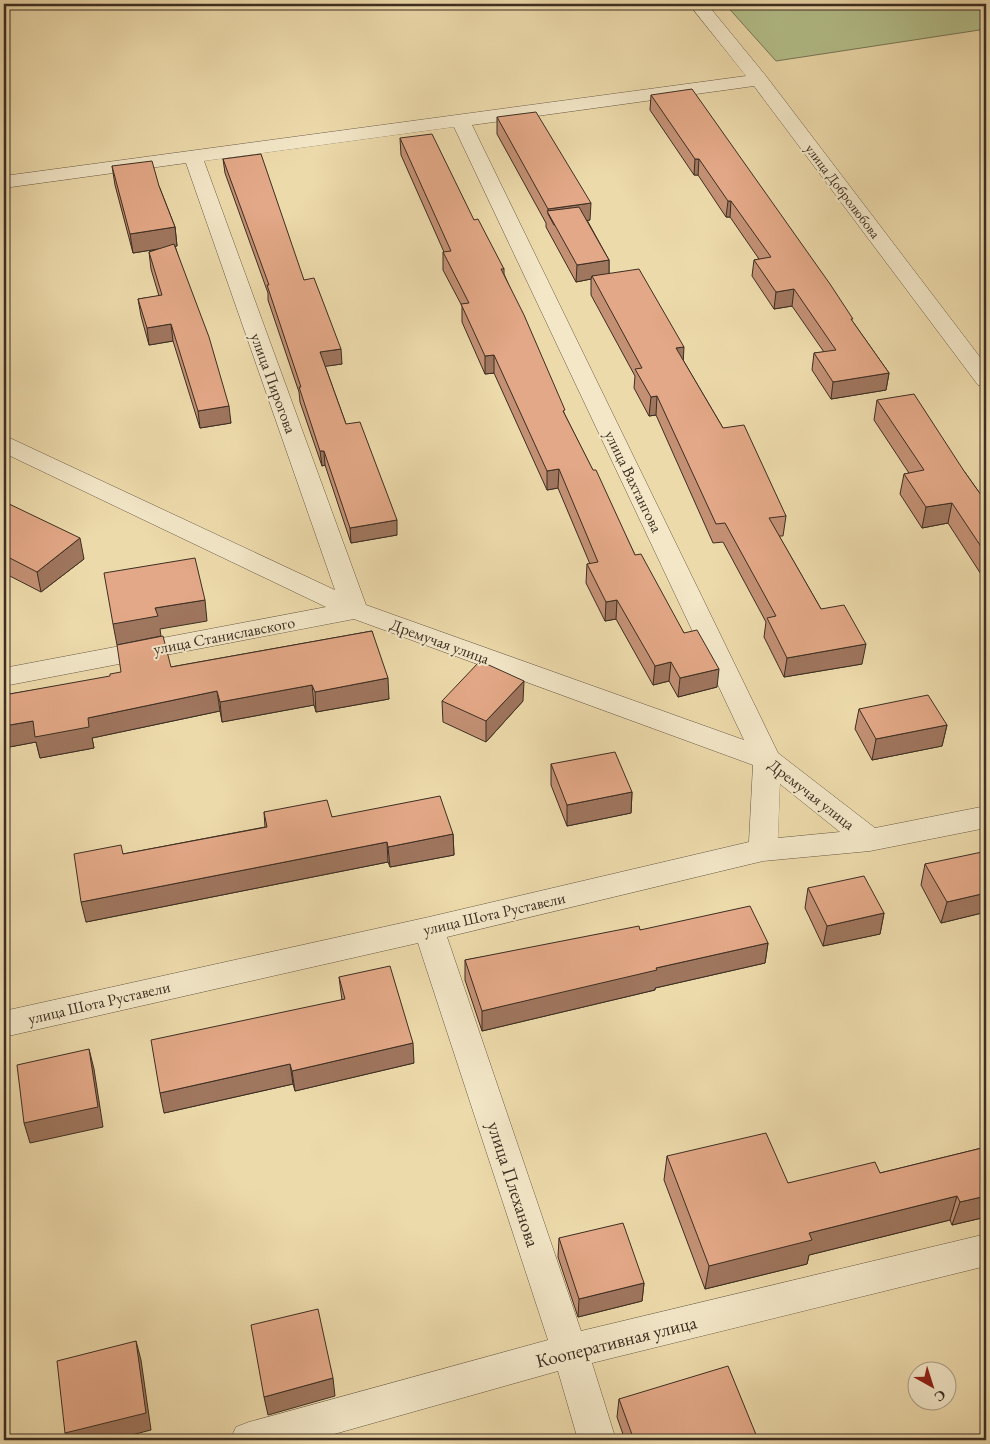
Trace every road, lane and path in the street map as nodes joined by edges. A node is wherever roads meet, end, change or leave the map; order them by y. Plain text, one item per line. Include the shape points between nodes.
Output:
1 (698, 4) edge
2 (759, 80) junction
3 (460, 120) junction
4 (193, 156) junction
5 (4, 182) edge
6 (986, 380) edge
7 (4, 444) edge
8 (355, 610) junction
9 (4, 677) edge
10 (767, 759) junction
11 (986, 817) edge
12 (870, 840) junction
13 (763, 850) junction
14 (429, 928) junction
15 (4, 1024) edge
16 (986, 1250) edge
17 (570, 1351) junction
18 (249, 1440) edge
19 (597, 1440) edge

1 - 2 street, улица Добролюбова
2 - 3 street
2 - 6 street, улица Добролюбова
3 - 4 street
3 - 10 street, улица Вахтангова
4 - 5 street
4 - 8 street, улица Пирогова
7 - 8 street, Дремучая улица
8 - 9 street, улица Станиславского
8 - 10 street, Дремучая улица
10 - 12 street, Дремучая улица
10 - 13 street, улица Вахтангова
11 - 12 street, улица Шота Руставели
12 - 13 street, улица Шота Руставели
13 - 14 street, улица Шота Руставели
14 - 15 street, улица Шота Руставели
14 - 17 street, улица Плеханова
16 - 17 street, Кооперативная улица
17 - 18 street, Кооперативная улица
17 - 19 street, улица Плеханова

